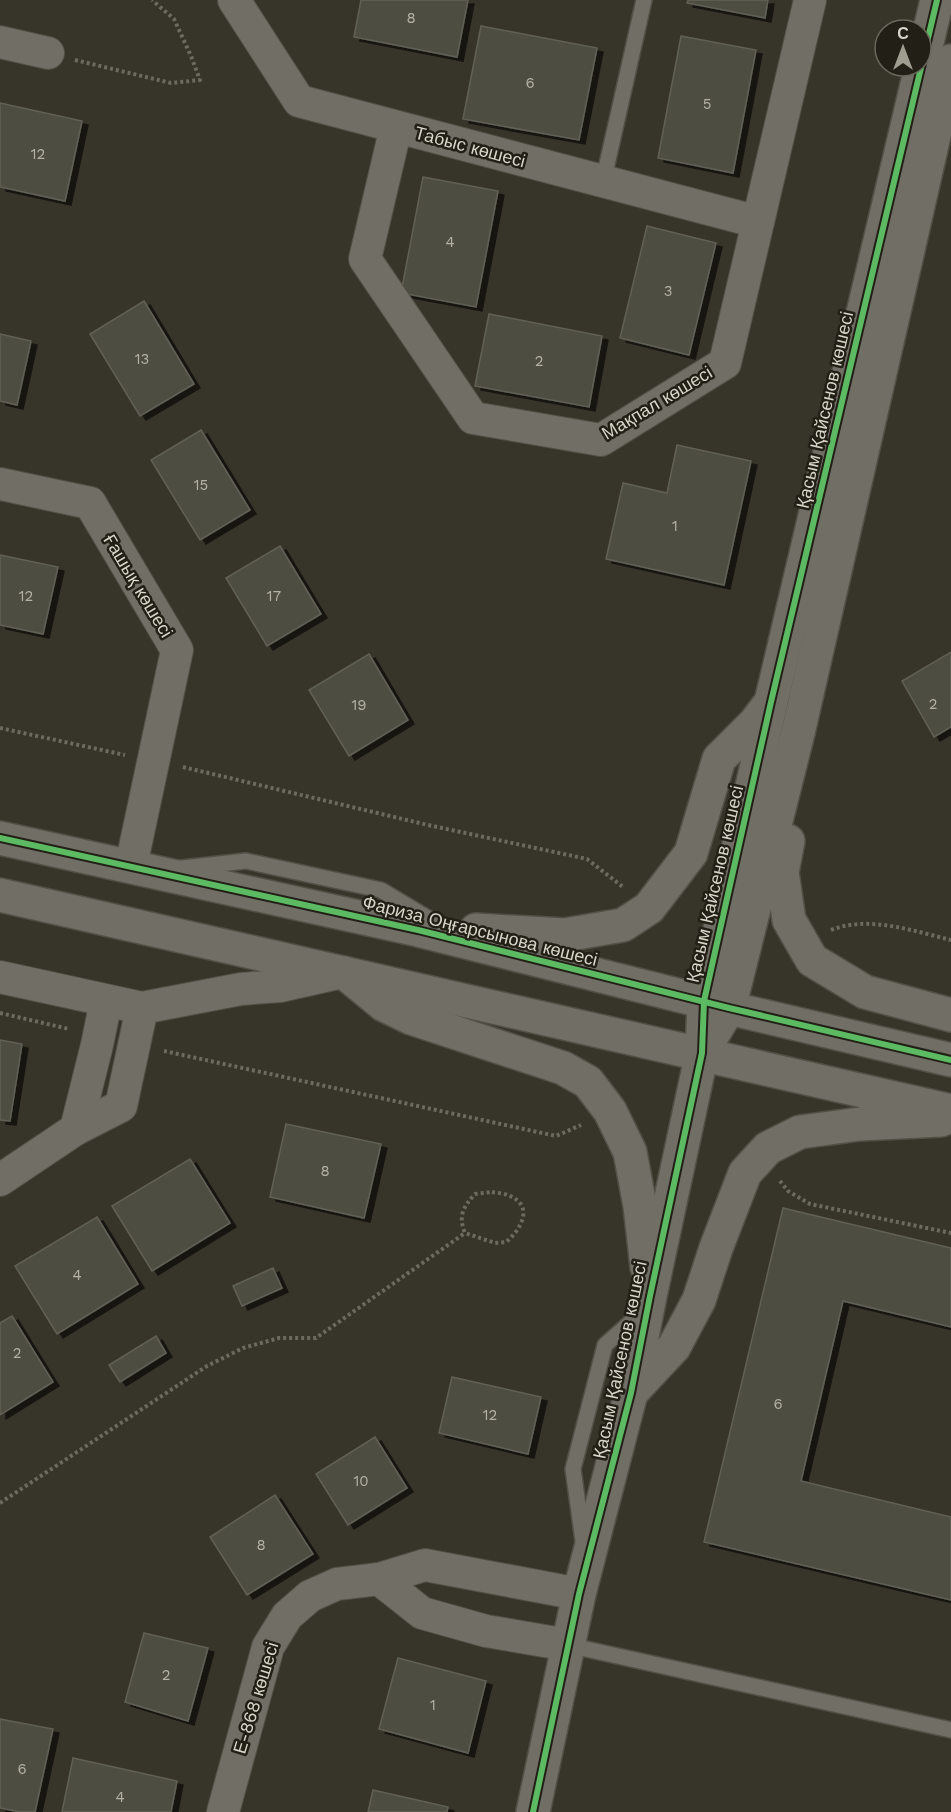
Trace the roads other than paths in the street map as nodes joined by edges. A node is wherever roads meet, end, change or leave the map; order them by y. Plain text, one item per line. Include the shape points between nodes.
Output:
1 (234, 0) edge
2 (644, 0) edge
3 (810, 0) edge
4 (937, 0) edge
5 (0, 42) edge
6 (48, 53) road end
7 (951, 61) edge
8 (396, 128) junction
9 (603, 182) junction
10 (758, 222) junction
11 (0, 484) edge
12 (771, 702) junction
13 (798, 733) junction
14 (5, 836) edge
15 (142, 869) junction
16 (0, 895) edge
17 (445, 934) junction
18 (343, 972) junction
19 (0, 977) edge
20 (106, 1001) junction
21 (716, 1004) junction
22 (142, 1008) junction
23 (951, 1015) edge
24 (702, 1053) junction
25 (951, 1060) edge
26 (951, 1111) edge
27 (951, 1120) edge
28 (76, 1129) junction
29 (0, 1180) edge
30 (649, 1301) junction
31 (631, 1393) junction
32 (379, 1579) junction
33 (583, 1580) junction
34 (568, 1645) junction
35 (951, 1730) edge
36 (223, 1812) edge
37 (533, 1812) edge

1 - 8 street, Табыс көшесі via 299,101
2 - 9 lane
3 - 10 street, Мақпал көшесі
4 - 12 street, Қасым Қайсенов көшесі
5 - 6 street
7 - 13 street, Қасым Қайсенов көшесі
8 - 9 street, Табыс көшесі
8 - 10 street, Мақпал көшесі via 365,259 473,418 601,440 725,363
9 - 10 street, Табыс көшесі
11 - 15 street, Ғашық көшесі via 90,503 177,651 154,760
12 - 17 street via 719,759 691,853 649,908 623,925 565,935 491,929
12 - 21 street, Қасым Қайсенов көшесі
13 - 21 street, Қасым Қайсенов көшесі
13 - 23 street via 804,770 782,872 789,920 812,960 865,992
14 - 15 street, Фариза Оңғарсынова көшесі
15 - 17 street, Фариза Оңғарсынова көшесі
16 - 18 street
17 - 21 street, Фариза Оңғарсынова көшесі
18 - 22 street
18 - 24 street
18 - 30 street via 384,1005 411,1018 563,1068 588,1082 610,1112 630,1152 640,1206
19 - 20 street
20 - 22 street
20 - 28 street
21 - 24 street, Қасым Қайсенов көшесі
21 - 25 street, Фариза Оңғарсынова көшесі
22 - 28 street via 122,1106
24 - 26 street
24 - 30 street, Қасым Қайсенов көшесі
27 - 31 street via 860,1124 800,1132 768,1148 745,1173 699,1300 674,1347
28 - 29 street
30 - 31 street, Қасым Қайсенов көшесі
30 - 33 lane via 605,1345 573,1469
31 - 33 street, Қасым Қайсенов көшесі
32 - 33 street, Е-868 көшесі via 425,1565
32 - 34 street via 422,1613 486,1631
32 - 36 street, Е-868 көшесі via 338,1584 310,1596 287,1616 268,1647
33 - 34 street, Қасым Қайсенов көшесі
34 - 35 lane
34 - 37 street, Қасым Қайсенов көшесі

